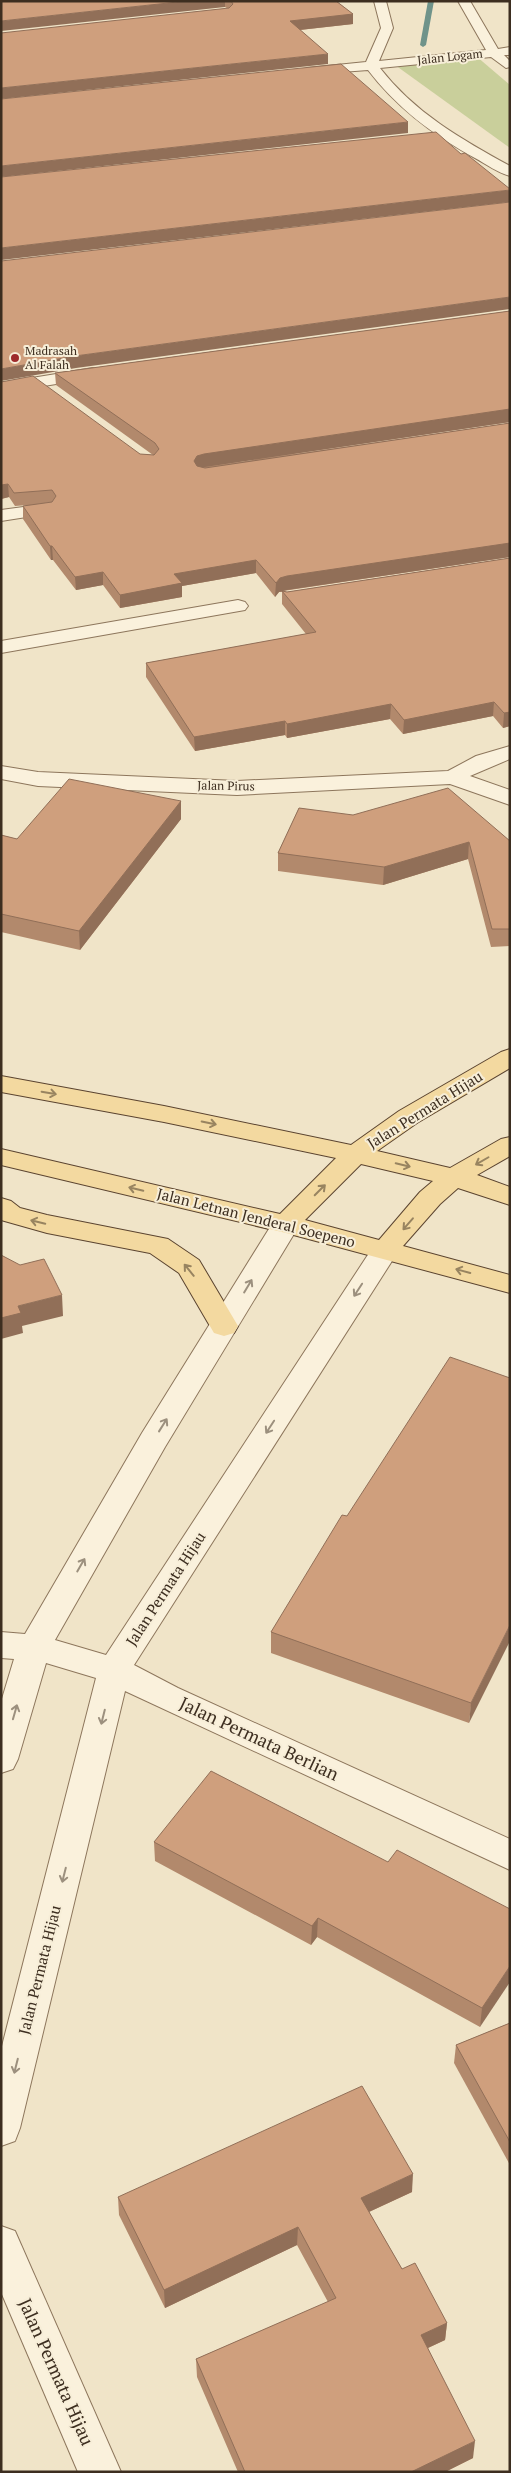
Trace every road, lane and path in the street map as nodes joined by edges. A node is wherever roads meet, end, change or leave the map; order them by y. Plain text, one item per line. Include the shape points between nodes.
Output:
1 (380, 1) edge
2 (464, 1) edge
3 (510, 51) edge
4 (494, 53) junction
5 (371, 65) junction
6 (510, 68) edge
7 (293, 74) edge
8 (443, 135) junction
9 (422, 137) edge
10 (510, 172) edge
11 (106, 371) edge
12 (37, 382) junction
13 (1, 388) edge
14 (53, 393) edge
15 (46, 509) edge
16 (1, 516) edge
17 (238, 606) dead end
18 (1, 646) edge
19 (510, 752) edge
20 (1, 772) edge
21 (452, 777) junction
22 (510, 798) edge
23 (510, 1057) edge
24 (1, 1084) edge
25 (510, 1145) edge
26 (355, 1154) junction
27 (1, 1157) edge
28 (454, 1177) junction
29 (510, 1196) edge
30 (1, 1207) edge
31 (286, 1224) junction
32 (385, 1250) junction
33 (510, 1284) edge
34 (224, 1326) junction
35 (1, 1645) edge
36 (34, 1648) junction
37 (114, 1670) junction
38 (1, 1759) edge
39 (510, 1854) edge
40 (1, 2128) edge
41 (1, 2245) edge
42 (100, 2472) edge

1 - 5 street via 387,28
2 - 4 street
3 - 4 street, Jalan Logam
4 - 5 street, Jalan Logam
4 - 6 street
5 - 7 street, Jalan Logam
5 - 8 street via 388,90
8 - 9 street
8 - 10 street
11 - 12 street
12 - 13 street
12 - 14 street
15 - 16 street
17 - 18 street
19 - 21 street, Jalan Pirus
20 - 21 street, Jalan Pirus via 38,779 237,788
21 - 22 street, Jalan Pirus
23 - 26 main road, Jalan Permata Hijau via 408,1117
24 -> 26 main road
25 -> 28 main road, Jalan Permata Hijau
26 -> 28 main road
31 -> 26 main road, Jalan Permata Hijau
31 -> 27 main road, Jalan Letnan Jenderal Soepeno
28 - 29 main road
28 -> 32 main road, Jalan Permata Hijau via 430,1198
34 -> 30 main road via 189,1267 158,1245 47,1224 10,1214
31 - 32 main road, Jalan Letnan Jenderal Soepeno
34 -> 31 street, Jalan Permata Hijau
33 -> 32 main road, Jalan Letnan Jenderal Soepeno
32 -> 37 street, Jalan Permata Hijau
36 -> 34 street, Jalan Permata Hijau
35 - 36 street, Jalan Permata Berlian
36 - 37 street, Jalan Permata Berlian
38 -> 36 street, Jalan Permata Hijau
37 - 39 street, Jalan Permata Berlian
37 -> 40 street, Jalan Permata Hijau
41 - 42 street, Jalan Permata Hijau

